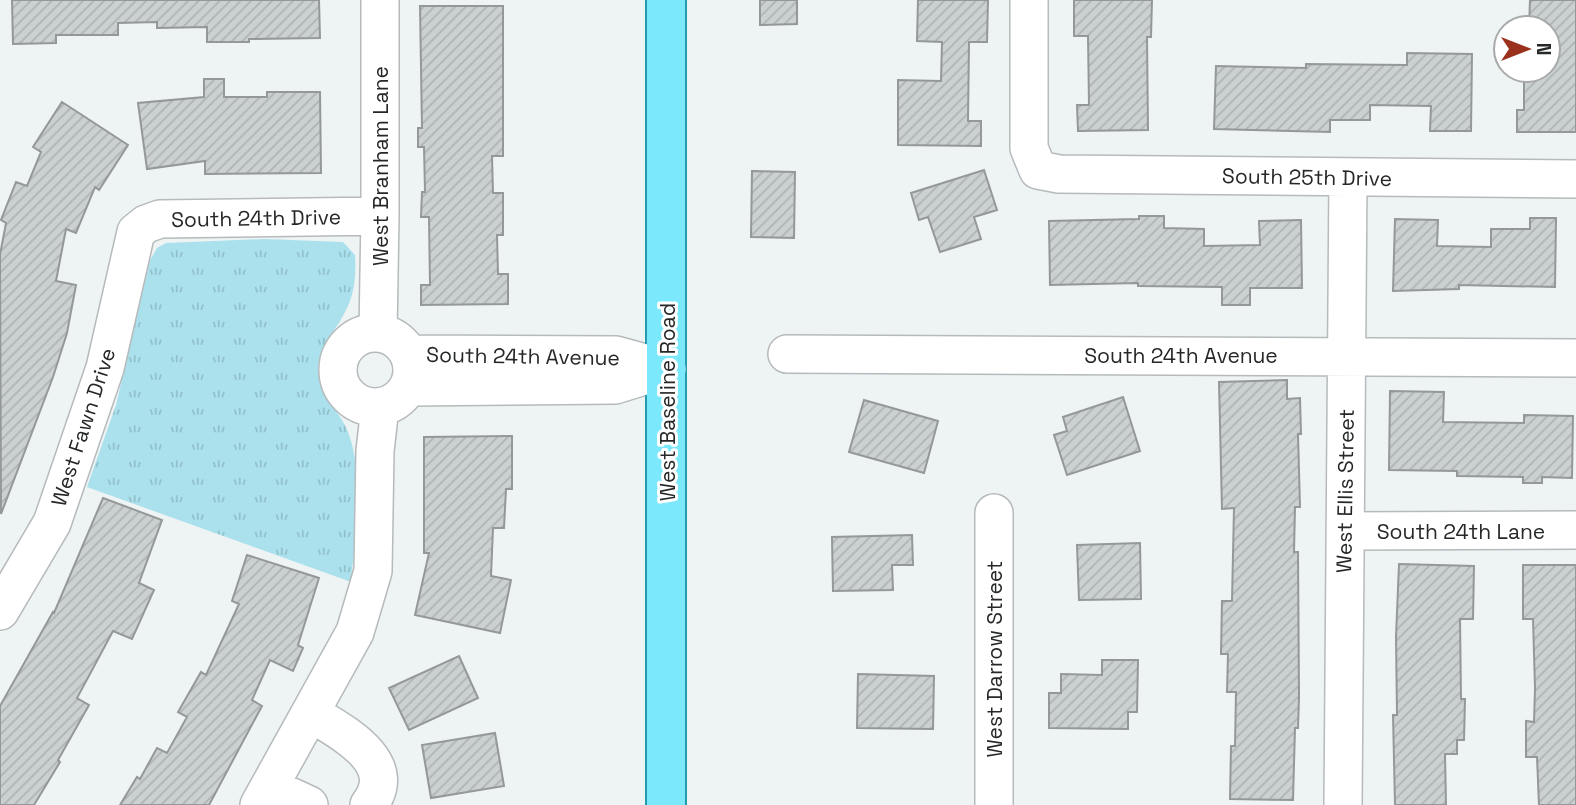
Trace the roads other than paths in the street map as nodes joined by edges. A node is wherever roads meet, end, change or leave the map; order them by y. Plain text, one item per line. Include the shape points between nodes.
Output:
1 (380, 0) edge
2 (666, 0) edge
3 (1029, 0) edge
4 (1348, 178) junction
5 (1576, 178) edge
6 (380, 216) junction
7 (136, 232) joint
8 (378, 333) junction
9 (787, 354) dead end
10 (1347, 355) junction
11 (1576, 358) edge
12 (667, 369) junction
13 (399, 383) junction
14 (994, 513) dead end
15 (1576, 530) edge
16 (1345, 531) junction
17 (0, 611) edge
18 (311, 713) junction
19 (265, 796) edge
20 (309, 805) edge
21 (369, 805) edge
22 (666, 805) edge
23 (994, 805) edge
24 (1343, 805) edge

1 - 6 street, West Branham Lane
2 - 12 main road, West Baseline Road
3 - 4 street, South 25th Drive via 1029,148 1038,170
4 - 5 street, South 25th Drive
4 - 10 street, West Ellis Street
6 - 7 street, South 24th Drive via 160,219
6 - 8 street, West Branham Lane
7 - 17 street, West Fawn Drive via 105,368 52,523
8 - 13 street via 397,339
8 - 13 street via 366,333 346,347 340,358 340,383 346,394 368,407
9 - 10 street, South 24th Avenue
10 - 11 street, South 24th Avenue
10 - 16 street, West Ellis Street
12 - 13 street, South 24th Avenue via 616,355
12 - 22 main road, West Baseline Road
13 - 18 street via 375,451 373,571 355,632
14 - 23 street, West Darrow Street
15 - 16 street, South 24th Lane
16 - 24 street, West Ellis Street
18 - 19 street
18 - 21 street via 369,754 378,782
19 - 20 street

